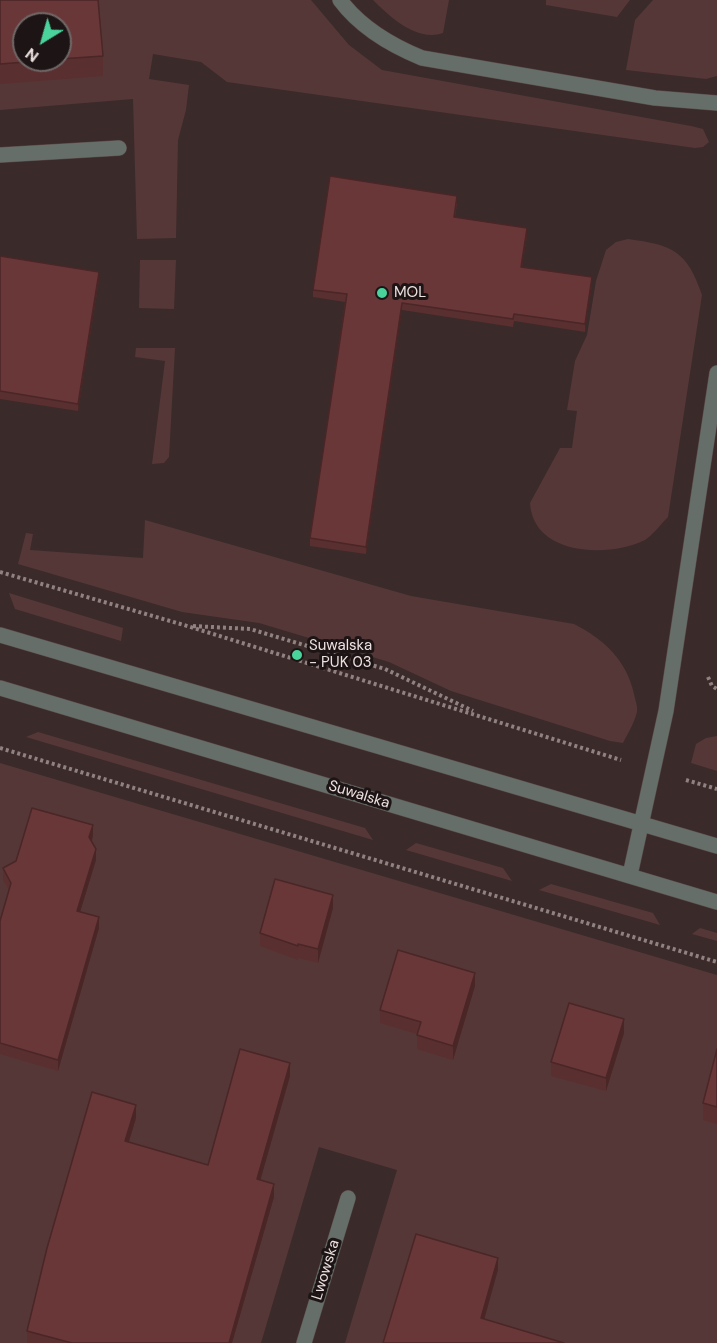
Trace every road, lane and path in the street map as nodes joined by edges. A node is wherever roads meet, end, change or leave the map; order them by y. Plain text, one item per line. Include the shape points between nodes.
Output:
1 (340, 0) edge
2 (717, 103) edge
3 (119, 148) dead end
4 (0, 155) edge
5 (717, 373) edge
6 (0, 572) edge
7 (184, 625) junction
8 (0, 635) edge
9 (0, 688) edge
10 (484, 717) junction
11 (0, 748) edge
12 (652, 770) junction
13 (717, 789) edge
14 (641, 823) junction
15 (717, 846) edge
16 (630, 875) junction
17 (717, 902) edge
18 (717, 962) edge
19 (348, 1198) dead end
20 (304, 1343) edge

1 - 2 street via 350,14 375,33 422,58 655,98
3 - 4 street
5 - 12 street via 666,711
6 - 7 path
7 - 10 path
7 - 10 path via 250,629 385,669
8 - 14 street
9 - 16 street, Suwalska
10 - 12 path
11 - 18 path
12 - 13 path
12 - 14 street
14 - 15 street
14 - 16 street
16 - 17 street, Suwalska
19 - 20 street, Lwowska

